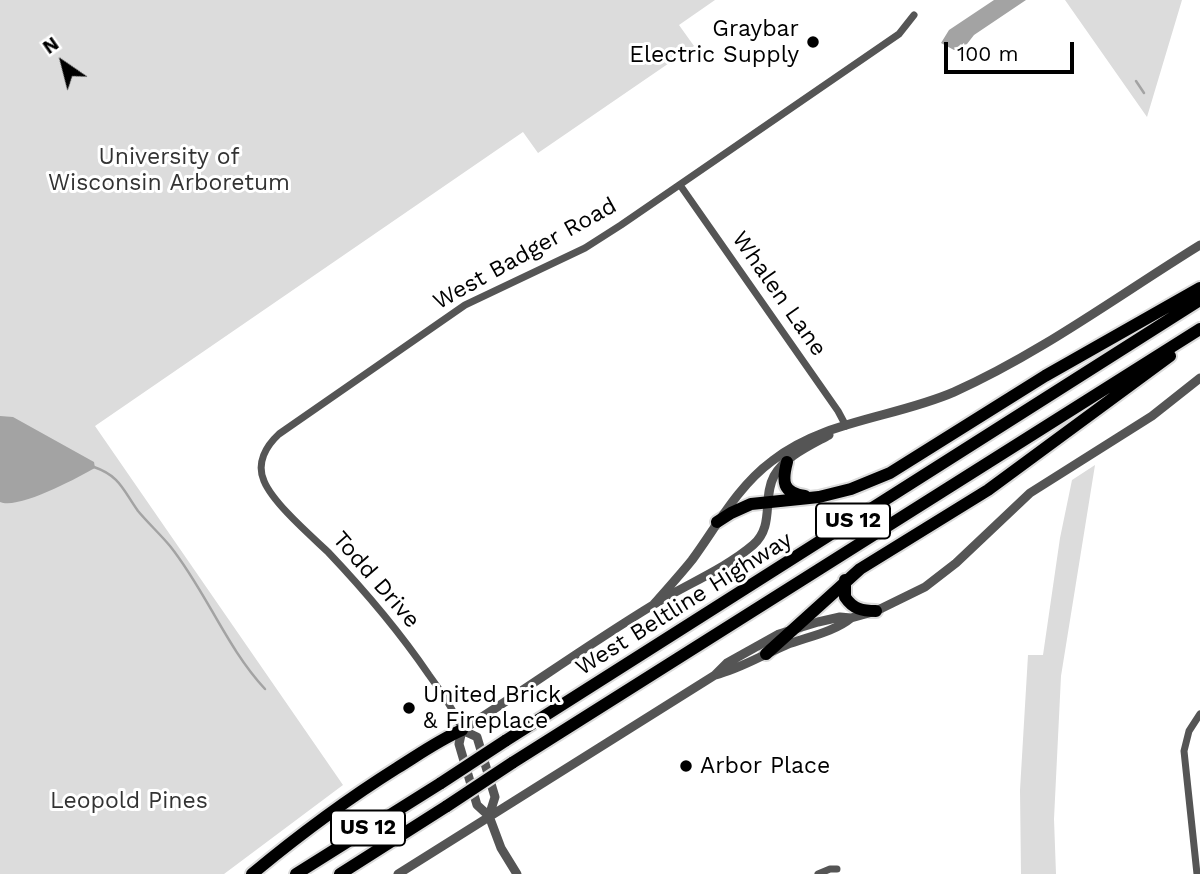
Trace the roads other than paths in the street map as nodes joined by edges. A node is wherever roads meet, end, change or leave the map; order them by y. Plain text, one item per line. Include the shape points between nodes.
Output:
1 (914, 15) dead end
2 (680, 185) junction
3 (1200, 245) edge
4 (1200, 288) edge
5 (1200, 300) edge
6 (1200, 329) edge
7 (1200, 335) edge
8 (1199, 382) edge
9 (846, 426) junction
10 (262, 458) joint
11 (787, 461) junction
12 (819, 497) junction
13 (768, 504) junction
14 (717, 522) junction
15 (845, 580) junction
16 (654, 604) junction
17 (876, 611) junction
18 (851, 618) junction
19 (796, 628) junction
20 (766, 654) junction
21 (715, 675) junction
22 (1200, 714) edge
23 (463, 730) junction
24 (489, 816) junction
25 (837, 869) dead end
26 (252, 874) edge
27 (296, 874) edge
28 (340, 874) edge
29 (398, 874) edge
30 (517, 874) edge
31 (818, 874) edge
32 (1197, 874) edge

1 - 2 street, West Badger Road via 899,33
2 - 9 street, Whalen Lane
2 - 10 street, West Badger Road via 586,248 458,310 279,434
3 - 9 street via 1002,369 923,403
4 - 12 highway via 890,472
5 - 27 highway, West Beltline Highway / US 12, bridge
6 - 28 highway, West Beltline Highway / US 12, bridge
7 - 15 highway via 998,484
8 - 17 street via 1030,494 936,580
9 - 11 street
9 - 14 street via 813,436 771,461
10 - 23 street, Todd Drive via 264,483 391,621
11 - 12 highway via 783,478 789,492
11 - 13 street via 775,473
12 - 13 highway
13 - 14 highway via 751,504
13 - 16 street via 765,529 751,547
14 - 16 street via 690,563
15 - 17 highway via 848,601 863,611
15 - 19 highway
16 - 23 street
17 - 18 street
18 - 19 street
18 - 20 street
19 - 20 highway
19 - 21 street via 727,663
20 - 21 street
21 - 24 street
22 - 32 street via 1184,751
23 - 24 street, Todd Drive via 459,744 477,806
23 - 24 street, Todd Drive via 477,737 481,749 495,797
23 - 26 highway via 351,797
24 - 29 street
24 - 30 street, Todd Drive
25 - 31 street

